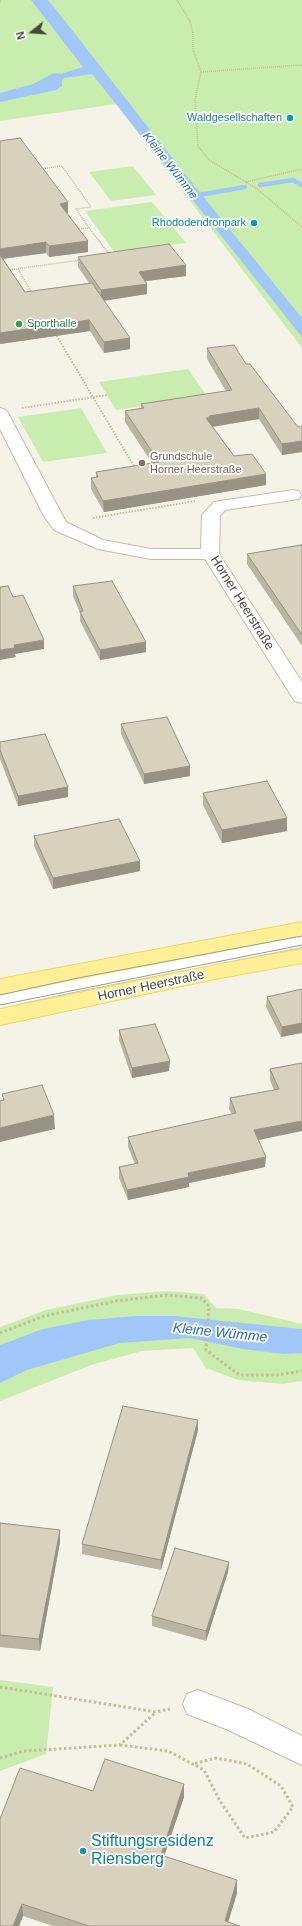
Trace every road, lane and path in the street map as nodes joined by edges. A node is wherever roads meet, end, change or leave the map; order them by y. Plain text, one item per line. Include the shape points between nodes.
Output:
1 (1, 0) edge
2 (177, 0) edge
3 (0, 3) edge
4 (302, 65) edge
5 (201, 72) junction
6 (39, 169) edge
7 (302, 169) edge
8 (245, 182) junction
9 (302, 227) edge
10 (89, 228) junction
11 (71, 230) edge
12 (103, 257) edge
13 (88, 259) edge
14 (18, 269) junction
15 (6, 271) edge
16 (34, 296) edge
17 (54, 330) edge
18 (107, 395) dead end
19 (93, 397) junction
20 (8, 411) edge
21 (136, 469) edge
22 (293, 495) dead end
23 (220, 506) junction
24 (59, 524) junction
25 (210, 554) junction
26 (302, 697) edge
27 (302, 929) edge
28 (302, 940) edge
29 (302, 956) edge
30 (0, 987) edge
31 (0, 1000) edge
32 (0, 1017) edge
33 (0, 1333) edge
34 (302, 1371) edge
35 (0, 1687) edge
36 (198, 1704) joint
37 (156, 1712) junction
38 (120, 1745) junction
39 (302, 1751) edge
40 (0, 1758) edge
41 (193, 1764) junction

1 - 3 path
2 - 5 path via 190,22 193,50
4 - 5 path
5 - 8 path via 194,100 198,146 209,160
6 - 10 path via 62,166 92,207 76,209
7 - 8 path
8 - 9 path
10 - 11 path
10 - 12 path via 111,256
13 - 14 path
14 - 15 path
14 - 16 path
17 - 19 path
18 - 19 path
19 - 20 path
19 - 21 path
20 - 24 lane via 53,516
22 - 23 lane
23 - 24 path via 201,500
23 - 25 lane, Horner Heerstraße via 211,515
24 - 25 lane via 98,544 151,554
25 - 26 lane, Horner Heerstraße
27 - 30 main road, Horner Heerstraße
28 - 31 lane
29 - 32 main road, Horner Heerstraße
33 - 34 path via 44,1316 116,1300 168,1295 201,1298 208,1306 206,1350 240,1375 278,1375
35 - 37 path
36 - 37 path
36 - 39 lane via 237,1719
37 - 38 path
38 - 40 path via 24,1751
38 - 41 path via 168,1751
41 - 41 path via 204,1770 220,1801 245,1838 274,1832 293,1807 281,1786 247,1764 216,1758

